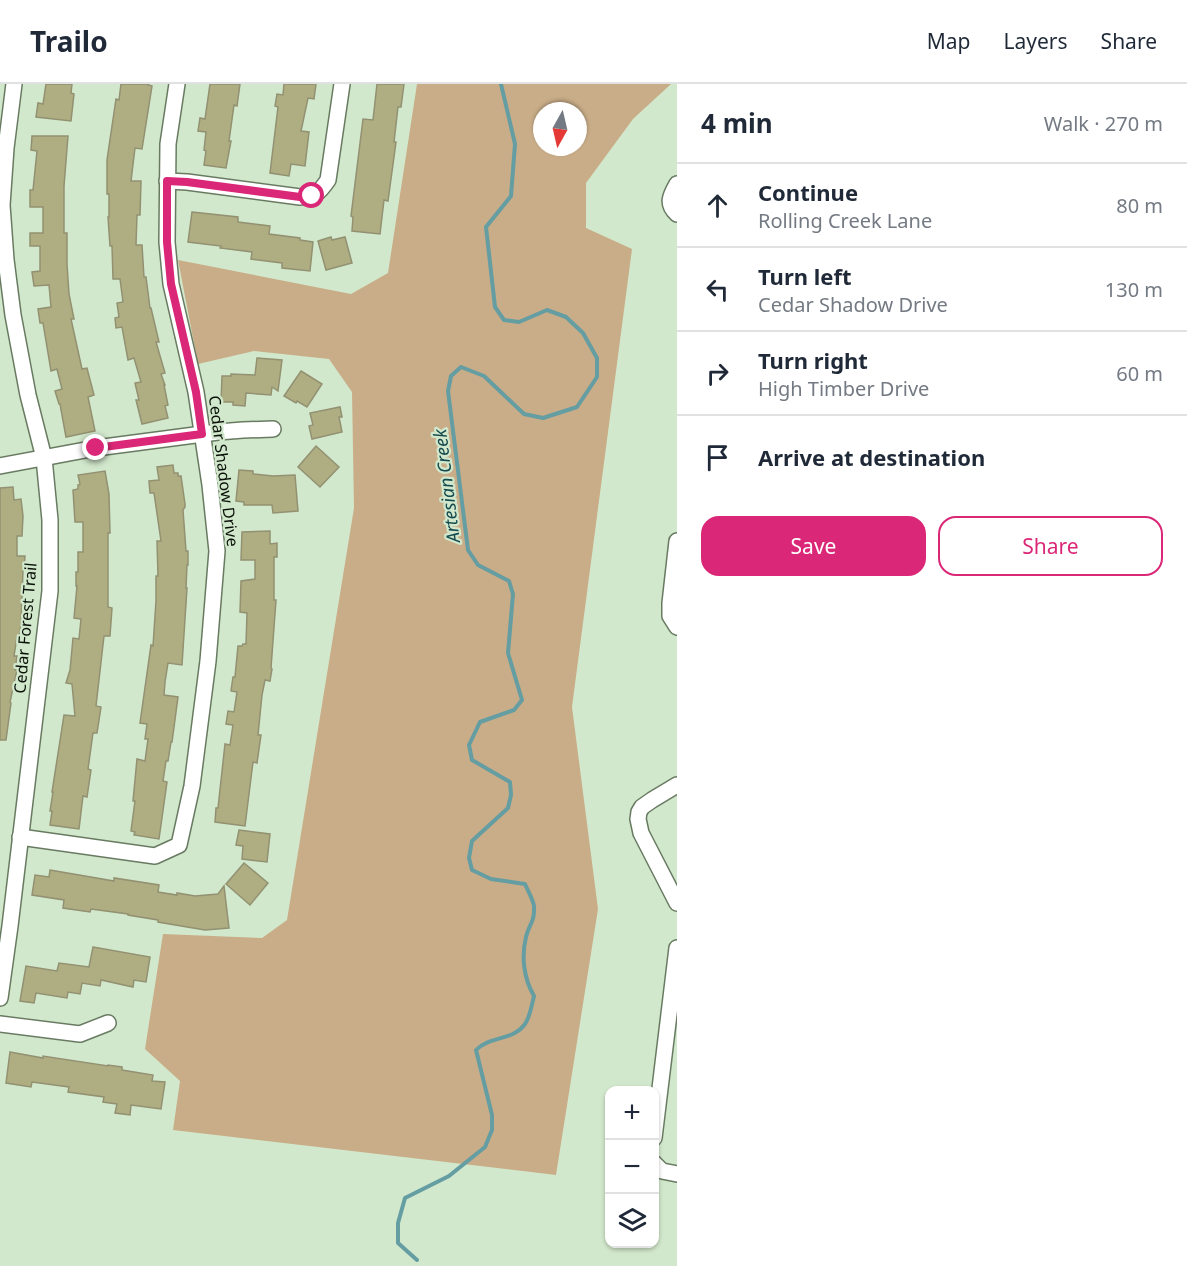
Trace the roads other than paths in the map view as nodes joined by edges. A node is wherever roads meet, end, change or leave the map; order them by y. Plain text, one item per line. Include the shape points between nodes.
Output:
1 (14, 84) edge
2 (177, 84) edge
3 (342, 84) edge
4 (167, 181) junction
5 (677, 184) edge
6 (677, 214) edge
7 (273, 429) dead end
8 (202, 434) junction
9 (44, 458) junction
10 (0, 466) edge
11 (677, 541) edge
12 (677, 627) edge
13 (677, 785) edge
14 (20, 837) junction
15 (677, 903) edge
16 (677, 948) edge
17 (0, 998) edge
18 (108, 1023) dead end
19 (0, 1024) edge
20 (659, 1097) edge
21 (659, 1168) edge
22 (677, 1174) edge

1 - 9 street, Cedar Forest Trail via 2,205 6,260 26,383
2 - 4 street, Cedar Shadow Drive
3 - 4 street via 328,180 312,196
4 - 8 street, Cedar Shadow Drive via 171,284
5 - 6 street via 670,198
7 - 8 street
8 - 9 street
8 - 14 street, Cedar Shadow Drive via 217,551 192,786 179,845 155,856
9 - 10 street
9 - 14 street, Cedar Forest Trail via 50,520 50,591
11 - 12 street via 670,616
13 - 15 street via 642,807 638,819 641,833
14 - 17 street, Cedar Forest Trail
16 - 20 street
18 - 19 street via 80,1034
21 - 22 street

